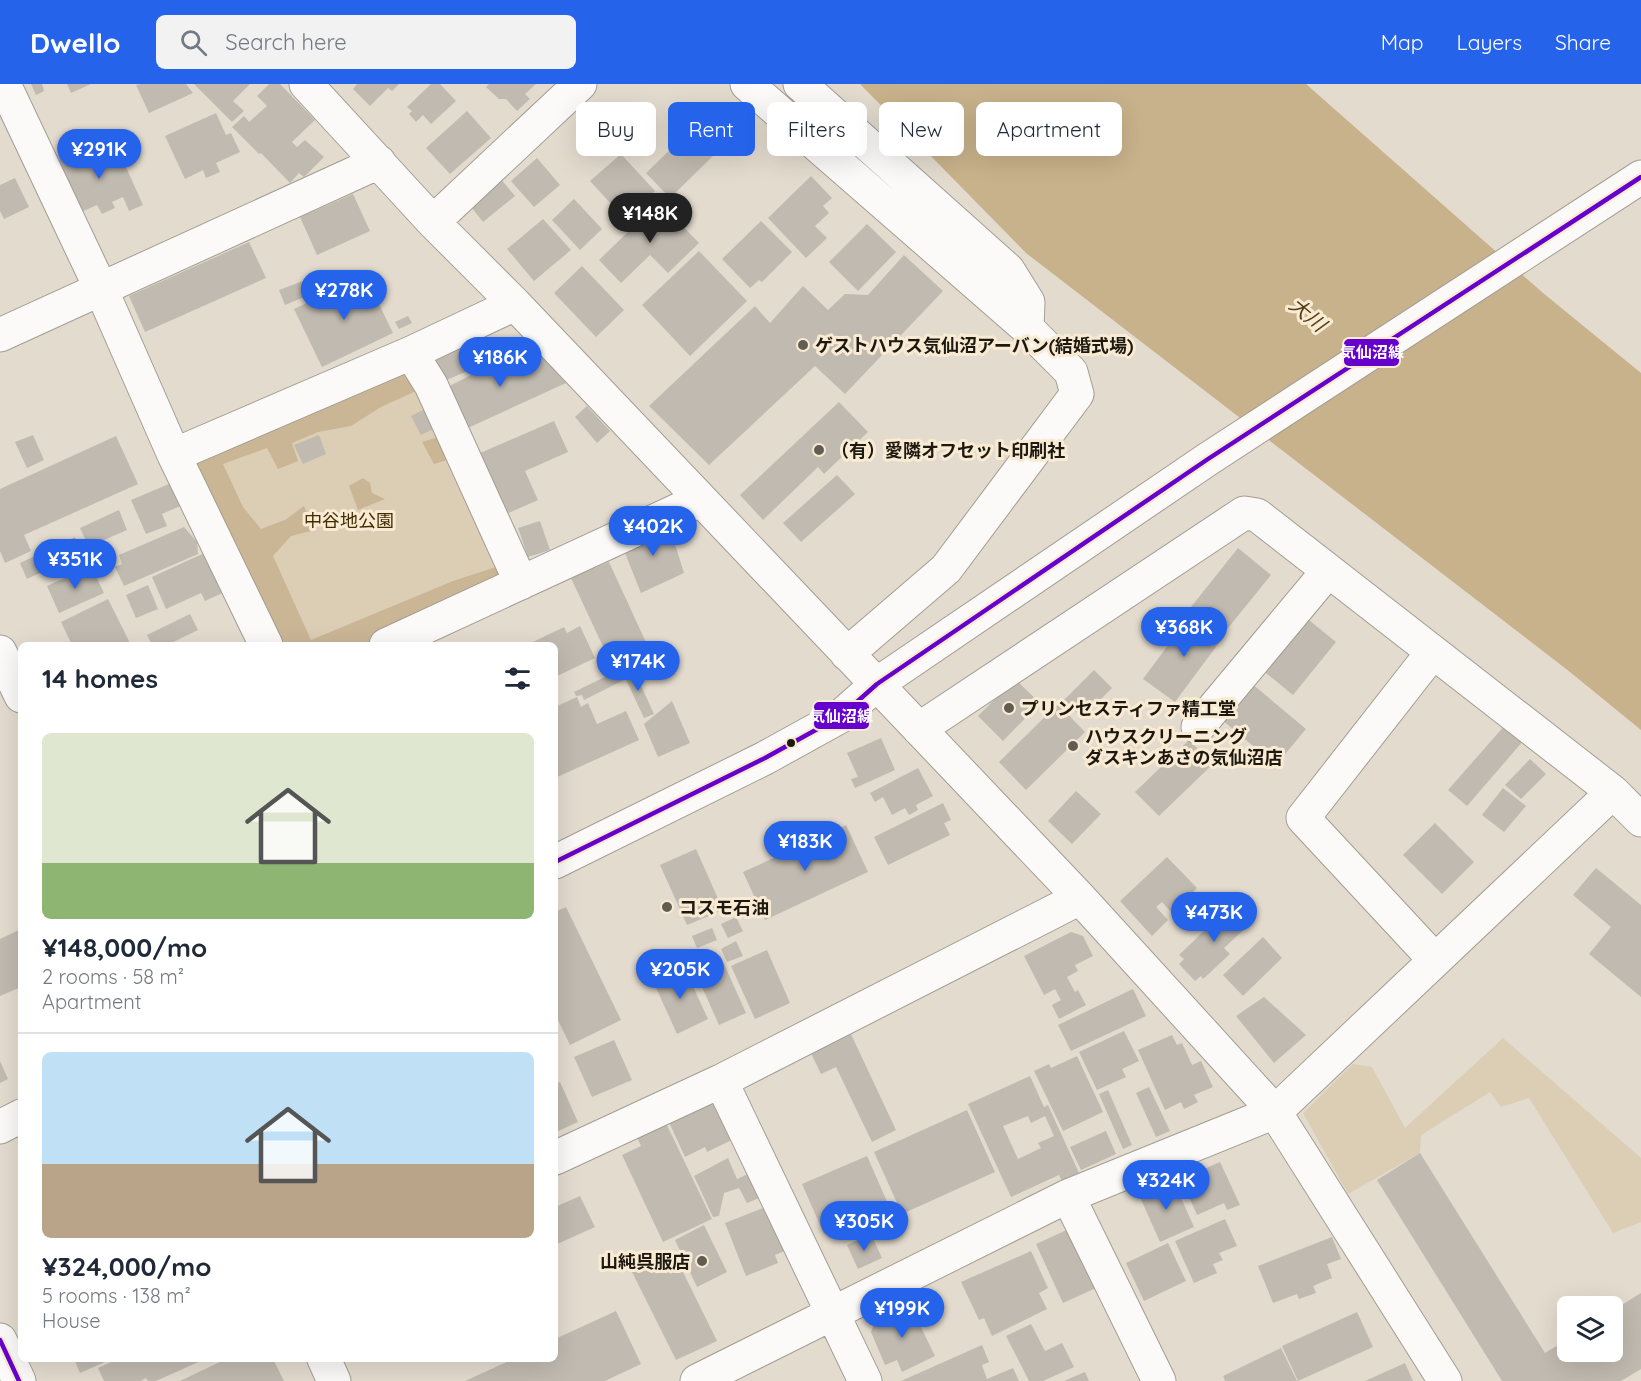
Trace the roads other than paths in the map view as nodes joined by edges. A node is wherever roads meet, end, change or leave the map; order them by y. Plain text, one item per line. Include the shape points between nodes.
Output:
1 (4, 84) edge
2 (306, 84) edge
3 (580, 84) edge
4 (747, 84) edge
5 (800, 84) edge
6 (379, 162) junction
7 (1641, 177) edge
8 (433, 222) junction
9 (101, 289) junction
10 (516, 304) junction
11 (1027, 328) junction
12 (0, 335) edge
13 (411, 353) junction
14 (174, 455) junction
15 (700, 500) junction
16 (1328, 571) junction
17 (520, 583) junction
18 (265, 642) edge
19 (392, 642) edge
20 (0, 652) edge
21 (1432, 653) junction
22 (847, 654) junction
23 (877, 684) junction
24 (18, 690) edge
25 (1198, 727) dead end
26 (919, 729) junction
27 (1613, 792) junction
28 (1641, 820) edge
29 (558, 861) edge
30 (1080, 898) junction
31 (1435, 960) junction
32 (721, 1081) junction
33 (1275, 1112) junction
34 (18, 1118) edge
35 (0, 1127) edge
36 (558, 1157) edge
37 (1068, 1196) junction
38 (832, 1312) junction
39 (0, 1340) edge
40 (325, 1362) edge
41 (19, 1381) edge
42 (334, 1381) edge
43 (697, 1381) edge
44 (865, 1381) edge
45 (1159, 1381) edge
46 (1445, 1381) edge

1 - 9 street
2 - 6 street
3 - 8 street
4 - 11 street
5 - 11 street via 1008,270 1028,302
6 - 8 street
6 - 9 street
7 - 23 street via 1208,459
8 - 10 street
9 - 12 street
9 - 14 street
10 - 13 street
10 - 15 street
11 - 22 street via 1071,372 1077,394 946,569
13 - 14 street
13 - 17 street via 431,385
14 - 18 street
15 - 17 street
15 - 22 street
16 - 21 street
16 - 25 street
16 - 26 street via 1257,515 1244,513
17 - 19 street
20 - 24 street
21 - 27 street
21 - 31 street via 1303,818
22 - 23 street
23 - 26 street
23 - 29 street via 841,716
26 - 30 street
27 - 28 street
27 - 31 street
30 - 32 street
30 - 33 street
31 - 33 street
32 - 36 street
32 - 38 street
33 - 37 street
33 - 46 street
34 - 35 street
37 - 38 street
37 - 45 street
38 - 43 street
38 - 44 street
39 - 41 street
40 - 42 street

